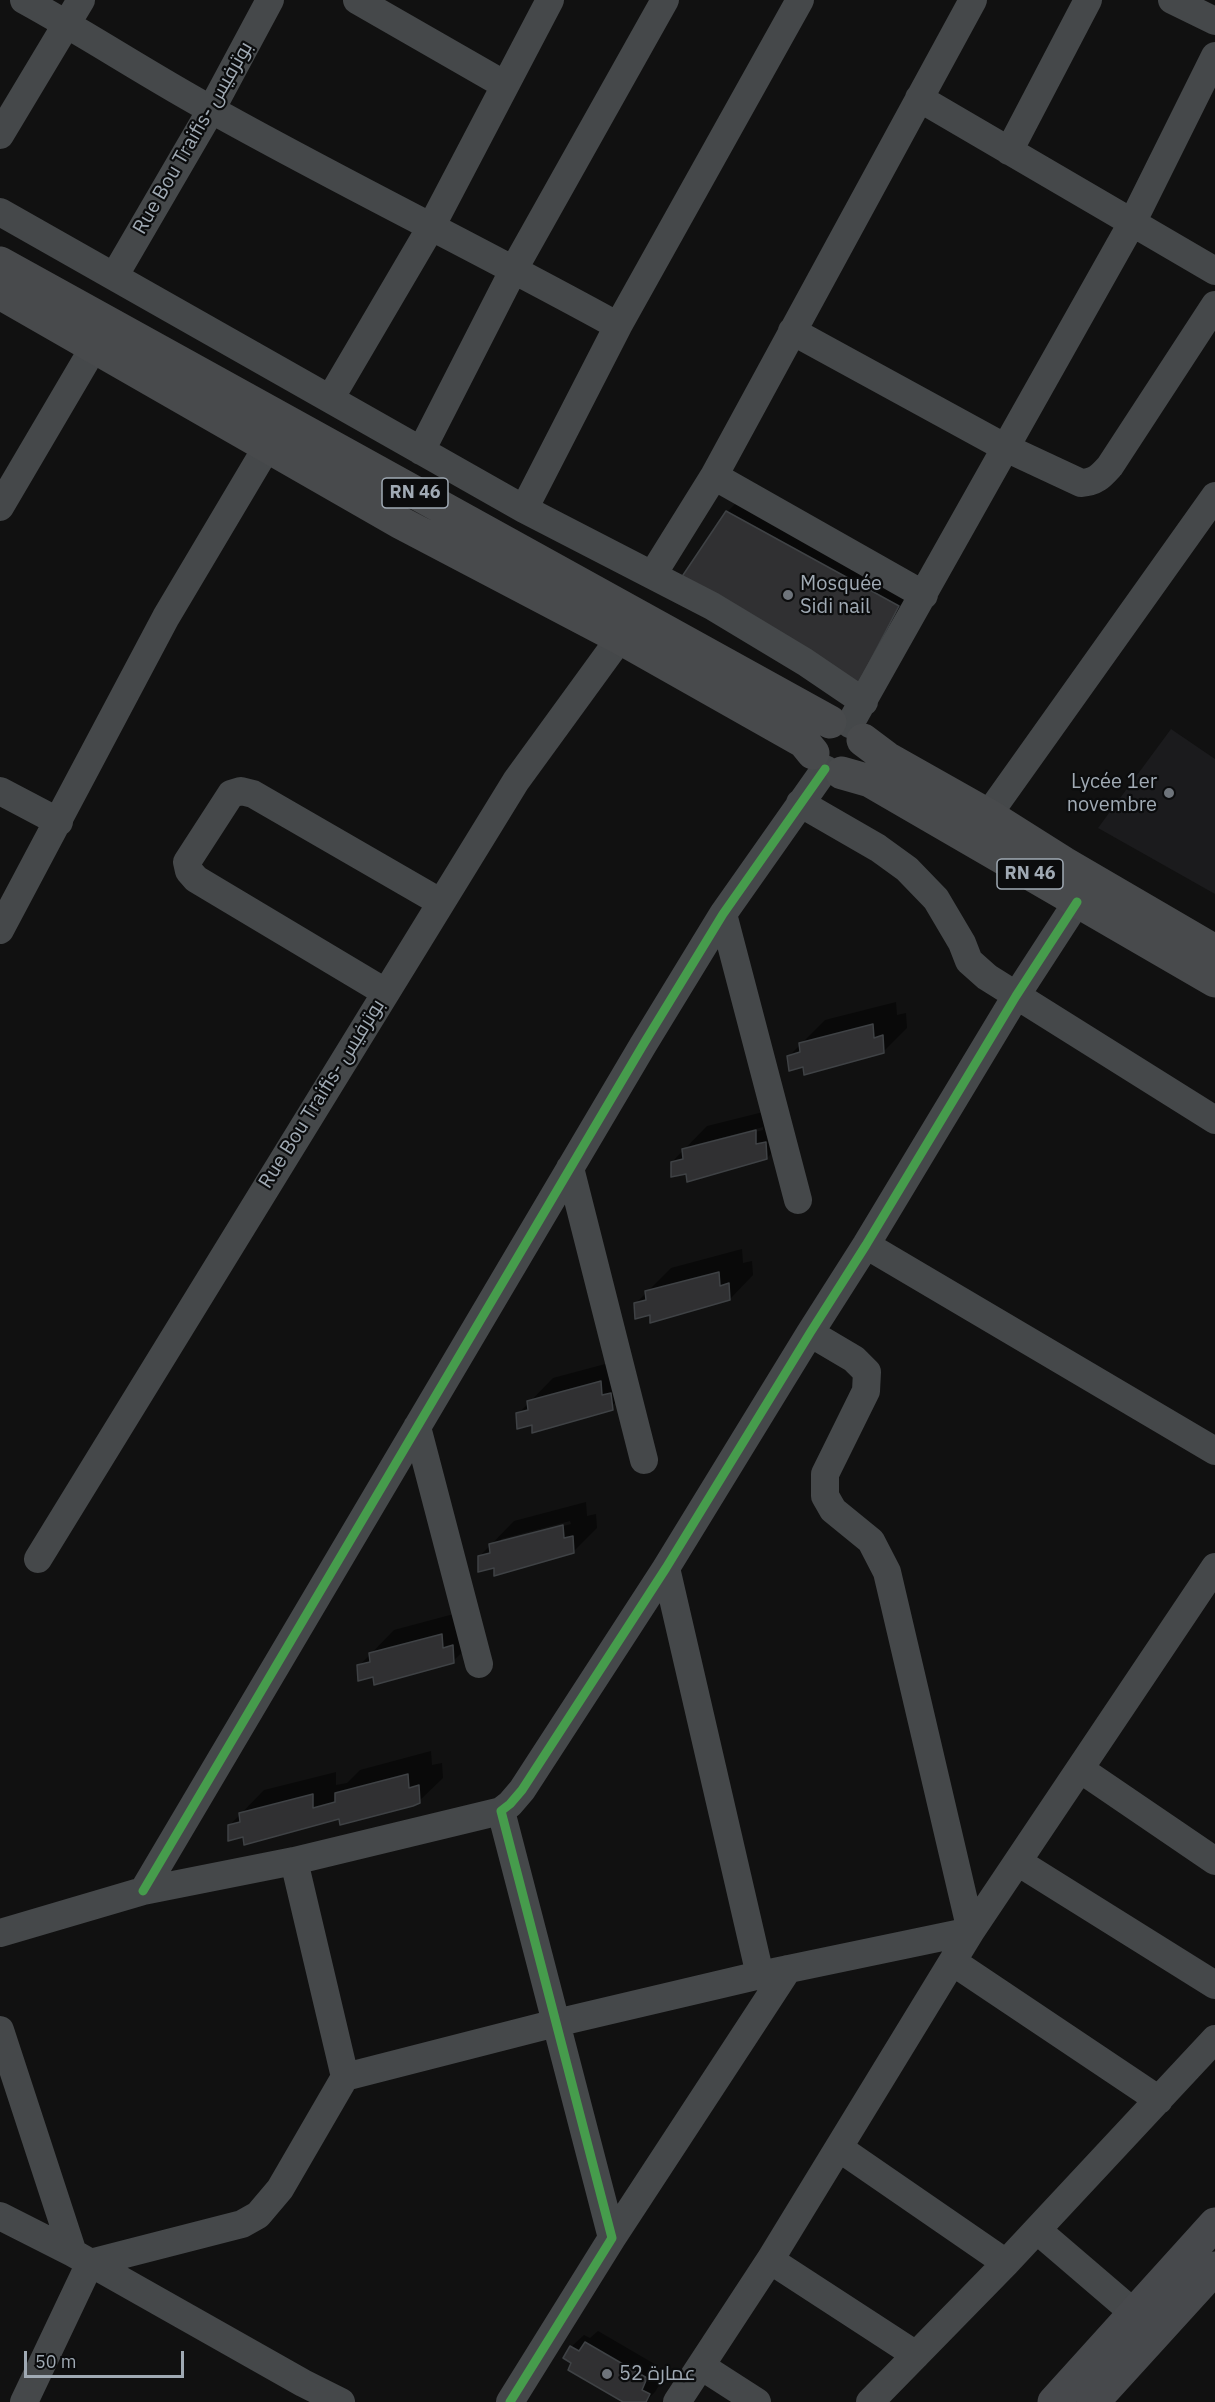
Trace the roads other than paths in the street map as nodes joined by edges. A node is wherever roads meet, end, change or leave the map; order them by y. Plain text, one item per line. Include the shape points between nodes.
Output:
1 (24, 0) edge
2 (270, 0) edge
3 (357, 0) edge
4 (550, 0) edge
5 (665, 0) edge
6 (800, 0) edge
7 (973, 0) edge
8 (1088, 0) edge
9 (1172, 0) edge
10 (74, 12) edge
11 (1215, 21) edge
12 (1215, 56) edge
13 (506, 84) junction
14 (919, 98) junction
15 (211, 110) junction
16 (0, 135) edge
17 (1009, 151) junction
18 (0, 212) edge
19 (1132, 223) junction
20 (431, 227) junction
21 (0, 263) edge
22 (514, 269) junction
23 (1215, 271) edge
24 (115, 275) junction
25 (0, 293) edge
26 (1215, 305) edge
27 (618, 326) junction
28 (792, 331) junction
29 (94, 347) junction
30 (330, 399) junction
31 (267, 447) junction
32 (1006, 448) junction
33 (421, 451) junction
34 (714, 476) junction
35 (1215, 496) edge
36 (0, 507) edge
37 (524, 508) junction
38 (653, 574) junction
39 (924, 595) junction
40 (620, 638) junction
41 (852, 722) junction
42 (827, 765) junction
43 (0, 791) edge
44 (800, 803) junction
45 (988, 815) junction
46 (59, 822) junction
47 (440, 902) junction
48 (1077, 902) junction
49 (723, 914) junction
50 (0, 930) edge
51 (1215, 951) edge
52 (1215, 981) edge
53 (385, 992) junction
54 (1016, 996) junction
55 (1215, 1120) edge
56 (570, 1168) junction
57 (798, 1200) dead end
58 (866, 1245) junction
59 (810, 1333) junction
60 (417, 1427) junction
61 (1215, 1451) edge
62 (644, 1460) dead end
63 (38, 1559) dead end
64 (1215, 1567) edge
65 (666, 1568) junction
66 (479, 1664) dead end
67 (1080, 1769) junction
68 (501, 1810) junction
69 (1215, 1861) edge
70 (294, 1862) junction
71 (1018, 1862) junction
72 (143, 1891) junction
73 (971, 1932) junction
74 (0, 1933) edge
75 (953, 1962) junction
76 (774, 1972) junction
77 (1215, 1985) edge
78 (556, 2023) junction
79 (0, 2030) edge
80 (1215, 2039) edge
81 (345, 2077) junction
82 (1159, 2100) junction
83 (839, 2148) junction
84 (0, 2216) edge
85 (1215, 2224) edge
86 (1037, 2230) junction
87 (612, 2238) junction
88 (82, 2258) junction
89 (770, 2260) junction
90 (1006, 2263) junction
91 (1215, 2268) edge
92 (1135, 2314) junction
93 (916, 2355) junction
94 (701, 2366) junction
95 (298, 2392) edge
96 (24, 2402) edge
97 (341, 2402) edge
98 (510, 2402) edge
99 (677, 2402) edge
100 (757, 2402) edge
101 (870, 2402) edge
102 (1054, 2402) edge
103 (1093, 2402) edge

1 - 10 street
2 - 15 street, Rue Bou Traifis- بوترفيس
3 - 13 street
4 - 13 street
5 - 22 street
6 - 27 street
7 - 14 street
8 - 17 street
9 - 11 street
10 - 15 street
10 - 16 street
12 - 19 street
13 - 20 street
14 - 17 street
14 - 28 street
15 - 20 street
15 - 24 street, Rue Bou Traifis- بوترفيس
17 - 19 street
18 - 24 street
19 - 23 street
19 - 32 street
20 - 22 street
20 - 30 street
21 - 41 highway, RN 46
22 - 27 street
22 - 33 street
24 - 30 street
25 - 29 highway, RN 46
26 - 32 street via 1110,466 1092,483 1082,483
27 - 37 street
28 - 32 street
28 - 34 street
29 - 31 highway, RN 46
29 - 36 street
30 - 33 street
31 - 40 highway, RN 46 via 401,523
31 - 46 street via 166,617
32 - 39 street
33 - 37 street
34 - 38 street
34 - 39 street
35 - 45 street
37 - 38 street
38 - 41 street via 805,662
39 - 41 street
40 - 42 highway, RN 46 via 804,742
40 - 47 street, Rue Bou Traifis- بوترفيس via 516,781
41 - 42 highway via 819,729 816,734 812,746
41 - 42 highway via 864,748 858,764
41 - 45 highway, RN 46 via 887,758
42 - 44 street
42 - 48 highway, RN 46 via 870,781
43 - 46 street
44 - 49 street
44 - 54 street via 907,869 936,899 969,961
45 - 51 highway, RN 46
46 - 50 street
47 - 53 street, Rue Bou Traifis- بوترفيس
47 - 53 street via 253,794 241,791 231,794 187,862 196,879
48 - 52 highway, RN 46
48 - 54 street
49 - 56 street
49 - 57 street
53 - 63 street, Rue Bou Traifis- بوترفيس
54 - 55 street
54 - 58 street
56 - 60 street
56 - 62 street
58 - 59 street
58 - 61 street
59 - 65 street
59 - 73 street via 854,1359 867,1372 866,1391 825,1474 825,1496 833,1510 871,1541 887,1572
60 - 66 street
60 - 72 street
64 - 67 street
65 - 68 street via 522,1790
65 - 76 street
67 - 69 street
67 - 71 street
68 - 70 street
68 - 78 street
70 - 72 street
70 - 81 street
71 - 73 street
71 - 77 street
72 - 74 street
73 - 75 street
73 - 76 street
75 - 82 street
75 - 83 street
76 - 78 street
76 - 87 street
78 - 81 street
78 - 87 street
79 - 88 street
80 - 82 street
81 - 88 street via 280,2189 258,2215 243,2224
82 - 86 street
83 - 89 street
83 - 90 street
84 - 88 street
85 - 92 main road
86 - 90 street
86 - 92 street
87 - 98 street
88 - 95 street
88 - 96 street
89 - 93 street
89 - 94 street
90 - 93 street
91 - 103 main road
92 - 102 main road
93 - 101 street
94 - 99 street
94 - 100 street
95 - 97 street

